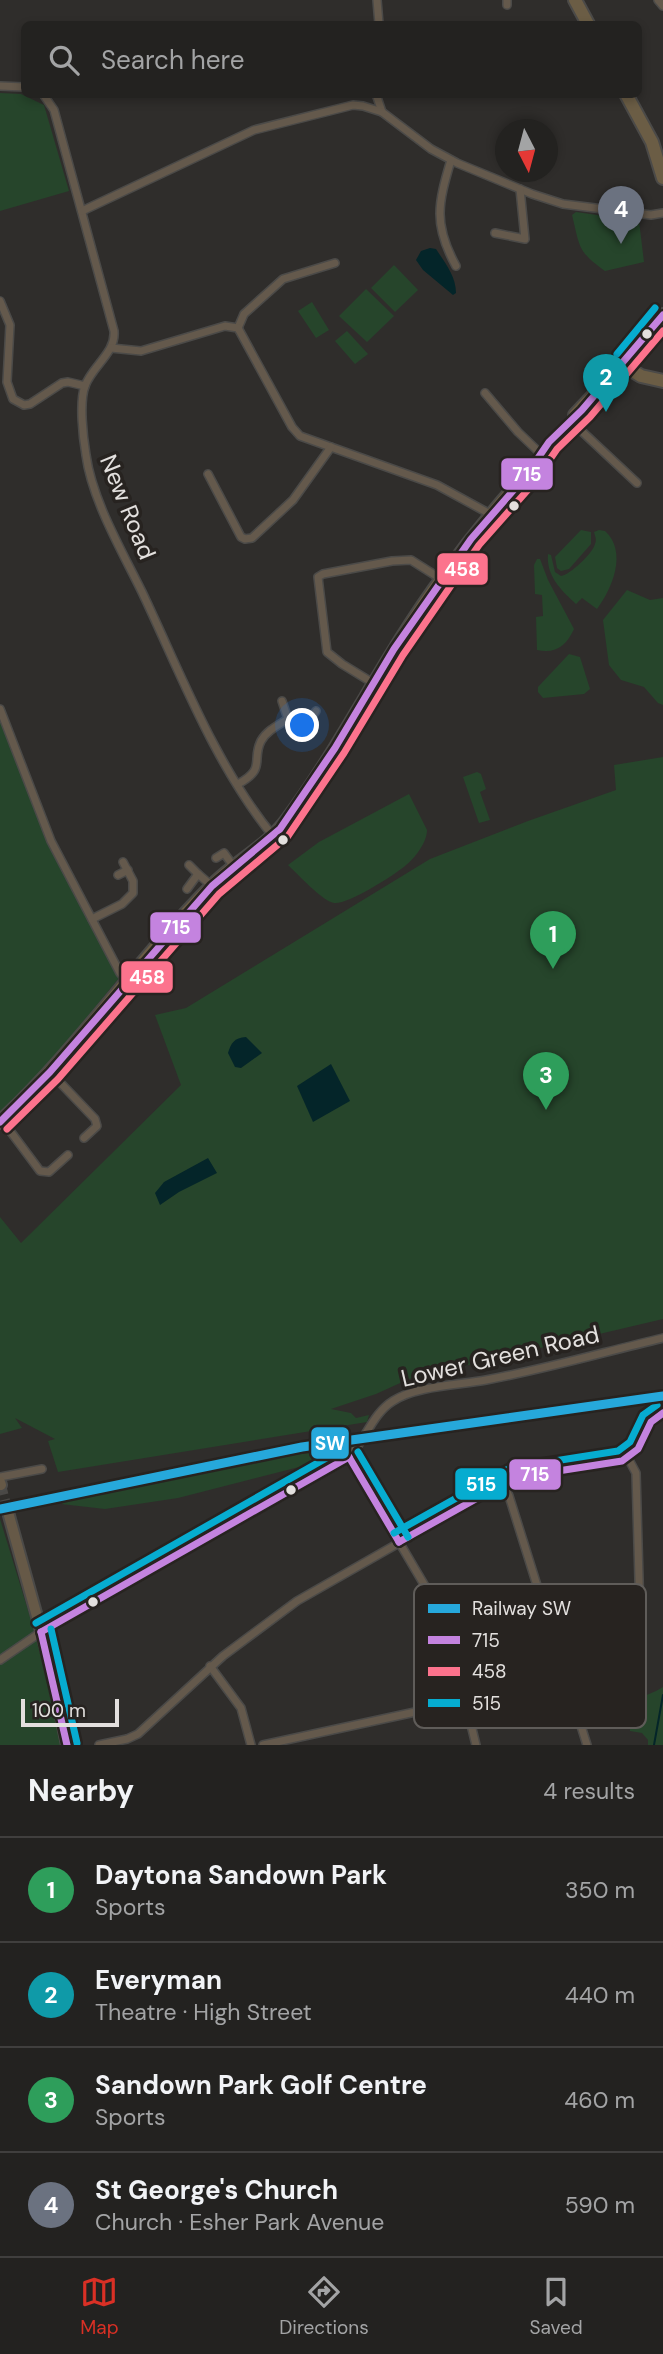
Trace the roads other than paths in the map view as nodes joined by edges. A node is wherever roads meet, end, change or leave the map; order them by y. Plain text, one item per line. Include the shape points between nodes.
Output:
1 (377, 0) edge
2 (575, 0) edge
3 (658, 0) edge
4 (663, 6) edge
5 (379, 21) edge
6 (586, 21) edge
7 (0, 86) edge
8 (21, 88) edge
9 (46, 98) edge
10 (372, 98) edge
11 (377, 98) edge
12 (628, 98) edge
13 (363, 106) junction
14 (382, 112) junction
15 (652, 142) junction
16 (663, 156) edge
17 (451, 160) junction
18 (663, 178) edge
19 (520, 189) junction
20 (82, 211) junction
21 (663, 213) edge
22 (495, 233) dead end
23 (335, 263) dead end
24 (325, 266) junction
25 (456, 266) dead end
26 (327, 275) dead end
27 (0, 301) edge
28 (663, 316) edge
29 (238, 328) junction
30 (111, 348) junction
31 (625, 361) junction
32 (612, 376) junction
33 (641, 376) junction
34 (663, 381) edge
35 (85, 386) junction
36 (485, 393) dead end
37 (582, 410) junction
38 (574, 424) junction
39 (331, 447) junction
40 (542, 455) junction
41 (208, 474) dead end
42 (637, 483) dead end
43 (491, 514) junction
44 (441, 579) junction
45 (373, 683) junction
46 (282, 701) dead end
47 (0, 709) edge
48 (316, 711) dead end
49 (288, 719) junction
50 (237, 784) junction
51 (273, 836) junction
52 (216, 858) dead end
53 (123, 862) dead end
54 (189, 865) dead end
55 (234, 867) junction
56 (128, 870) junction
57 (198, 874) junction
58 (118, 875) dead end
59 (212, 886) junction
60 (187, 889) dead end
61 (92, 919) junction
62 (127, 981) junction
63 (50, 1072) junction
64 (1, 1121) edge
65 (84, 1138) dead end
66 (68, 1155) dead end
67 (663, 1338) edge
68 (663, 1413) edge
69 (349, 1457) junction
70 (628, 1458) junction
71 (42, 1469) dead end
72 (0, 1481) edge
73 (503, 1484) junction
74 (8, 1512) tunnel mouth
75 (399, 1542) junction
76 (424, 1584) edge
77 (537, 1584) edge
78 (639, 1584) edge
79 (41, 1632) junction
80 (0, 1660) edge
81 (211, 1667) junction
82 (414, 1712) edge
83 (581, 1728) edge
84 (67, 1745) edge
85 (99, 1745) edge
86 (251, 1745) edge
87 (263, 1745) edge
88 (586, 1745) edge

1 - 5 street
2 - 6 main road
3 - 4 street
7 - 8 street
9 - 20 street via 54,110
10 - 13 street
11 - 14 street
12 - 15 main road
13 - 14 street
13 - 20 street via 254,130
14 - 17 street
15 - 16 main road
15 - 18 main road
17 - 19 street
17 - 25 street via 440,196 440,225
19 - 21 street via 563,204
19 - 22 street via 525,242
20 - 30 street via 113,326
23 - 24 street
24 - 26 street
24 - 29 street via 283,279 244,314
27 - 35 street via 10,325 7,382 13,399 30,404 62,383
28 - 31 main road
29 - 30 street via 225,326 141,351
29 - 39 street via 296,433
30 - 35 street
31 - 32 main road
31 - 33 main road via 628,369
32 - 33 main road
32 - 37 main road
33 - 34 main road
35 - 50 street, New Road via 86,455 94,487 192,699
36 - 40 street
37 - 38 main road
37 - 40 main road via 561,428
38 - 40 main road
38 - 42 street
39 - 41 street via 293,500 252,538 241,537
39 - 43 street via 437,485
40 - 43 main road
43 - 44 main road
44 - 45 main road
44 - 45 street via 418,563 404,560 318,577 327,652
45 - 51 main road via 306,794
46 - 49 street
47 - 61 street via 51,841
48 - 49 street via 301,729
49 - 50 street via 266,728 257,766
50 - 51 street, New Road
51 - 55 main road
52 - 55 street via 225,853
53 - 56 street
54 - 57 street
55 - 59 main road
56 - 58 street
56 - 61 street via 134,886 130,899
57 - 59 street
57 - 60 street
59 - 62 main road
61 - 62 street
62 - 63 main road
63 - 64 main road
63 - 65 street via 97,1122
64 - 66 street via 40,1171 49,1172
67 - 69 street, Lower Green Road via 403,1396 382,1409
68 - 70 street via 651,1422 638,1449
69 - 75 street
69 - 79 street, Lower Green Road
70 - 73 street via 519,1476
70 - 78 street via 636,1472
71 - 72 street
73 - 75 street
73 - 77 street
74 - 79 main road
75 - 76 street
75 - 81 street via 297,1601
79 - 80 street, Lower Green Road
79 - 84 main road
81 - 85 street via 132,1738
81 - 86 street via 241,1708
82 - 87 street
83 - 88 street

